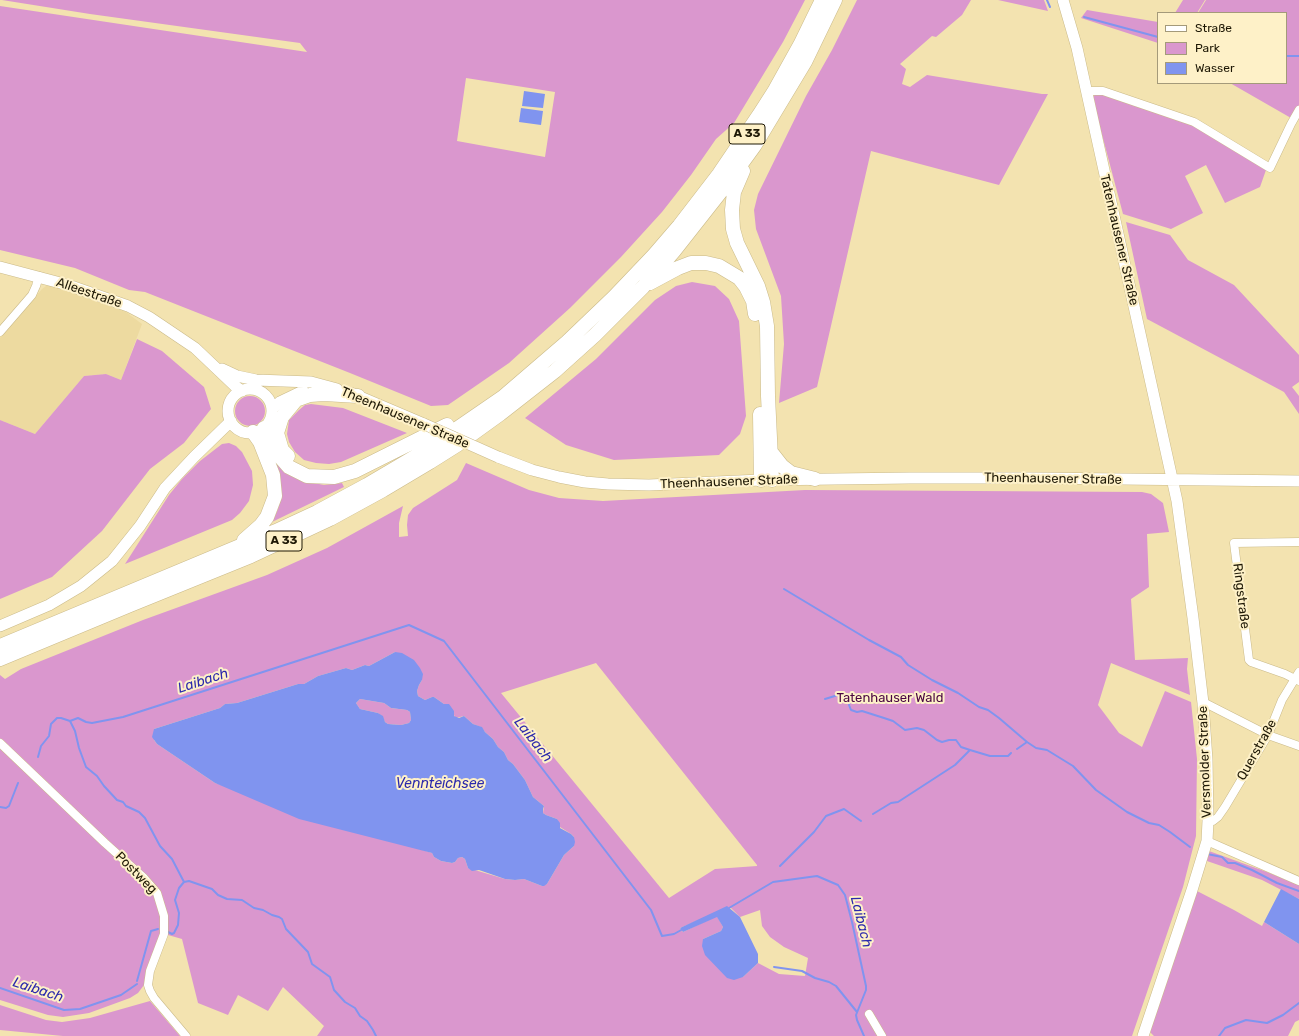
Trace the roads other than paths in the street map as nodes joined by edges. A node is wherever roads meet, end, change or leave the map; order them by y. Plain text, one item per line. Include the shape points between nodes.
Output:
1 (822, 0) edge
2 (835, 0) edge
3 (1063, 0) edge
4 (1086, 91) junction
5 (1299, 110) edge
6 (755, 145) junction
7 (0, 267) edge
8 (39, 276) junction
9 (643, 287) junction
10 (0, 331) edge
11 (173, 332) junction
12 (195, 348) junction
13 (337, 389) junction
14 (304, 390) junction
15 (242, 391) junction
16 (358, 396) junction
17 (503, 397) junction
18 (267, 398) junction
19 (232, 399) junction
20 (272, 409) junction
21 (234, 425) junction
22 (259, 430) junction
23 (771, 452) junction
24 (321, 477) junction
25 (815, 479) junction
26 (767, 480) junction
27 (1173, 480) junction
28 (1299, 481) edge
29 (1299, 542) edge
30 (227, 551) junction
31 (0, 626) edge
32 (0, 646) edge
33 (0, 659) edge
34 (1298, 677) edge
35 (1203, 703) junction
36 (1268, 735) junction
37 (0, 743) edge
38 (1299, 746) edge
39 (1208, 821) junction
40 (1207, 841) junction
41 (1299, 881) edge
42 (869, 1014) dead end
43 (186, 1036) edge
44 (882, 1036) edge
45 (1143, 1036) edge

1 - 17 highway, A 33 via 771,97 742,142 679,226 614,297
2 - 6 highway, A 33 via 806,62
3 - 4 main road, Tatenhausener Straße
4 - 5 street via 1103,91 1194,122 1270,168
4 - 27 main road, Tatenhausener Straße
6 - 9 highway, A 33 via 674,251
6 - 23 highway via 734,192 732,210 737,243 758,286 767,326
7 - 8 main road, Alleestraße
8 - 10 street via 32,295
8 - 11 main road, Alleestraße via 128,306
9 - 26 highway via 678,268 691,263 706,262 730,272 746,287 753,301 757,321
9 - 33 highway, A 33 via 555,371 457,445 384,490 251,556
11 - 12 main road, Alleestraße
11 - 19 main road, Alleestraße via 213,371
12 - 13 main road via 224,370 238,376 256,380 311,382
12 - 15 main road, Alleestraße
13 - 14 main road, Theenhausener Straße
13 - 16 main road, Theenhausener Straße
14 - 18 main road, Theenhausener Straße
14 - 20 main road, Theenhausener Straße
15 - 18 main road via 256,390
15 - 19 main road
16 - 24 highway via 310,395 296,400 282,417 278,433 282,450 306,471
16 - 26 main road, Theenhausener Straße, bridge via 498,457 559,477 608,484 649,485
17 - 24 highway via 355,470 334,477
17 - 30 highway, A 33 via 423,452 367,486 276,531
18 - 20 main road
19 - 21 main road via 229,414
20 - 22 main road via 268,422
21 - 22 main road via 245,432
21 - 31 main road via 229,432 194,457 164,488 140,526 112,560 81,586 56,602
22 - 24 highway via 289,467 307,476
22 - 30 highway via 260,442 273,475 275,496 261,525 248,538
23 - 25 highway via 782,466 792,473
23 - 26 highway
25 - 26 main road, Theenhausener Straße
25 - 27 main road, Theenhausener Straße
27 - 28 main road, Theenhausener Straße
27 - 35 main road, Versmolder Straße
29 - 34 street, Ringstraße via 1234,543 1249,660
30 - 32 highway, A 33
34 - 36 street, Querstraße via 1282,700
35 - 36 street
35 - 39 main road, Versmolder Straße
36 - 38 street
36 - 39 street, Querstraße via 1218,817 1214,821
37 - 43 street, Postweg via 158,893 164,916 164,934 150,971 148,984 154,998
39 - 40 main road, Versmolder Straße
40 - 41 street
40 - 45 main road, Versmolder Straße
42 - 44 street

